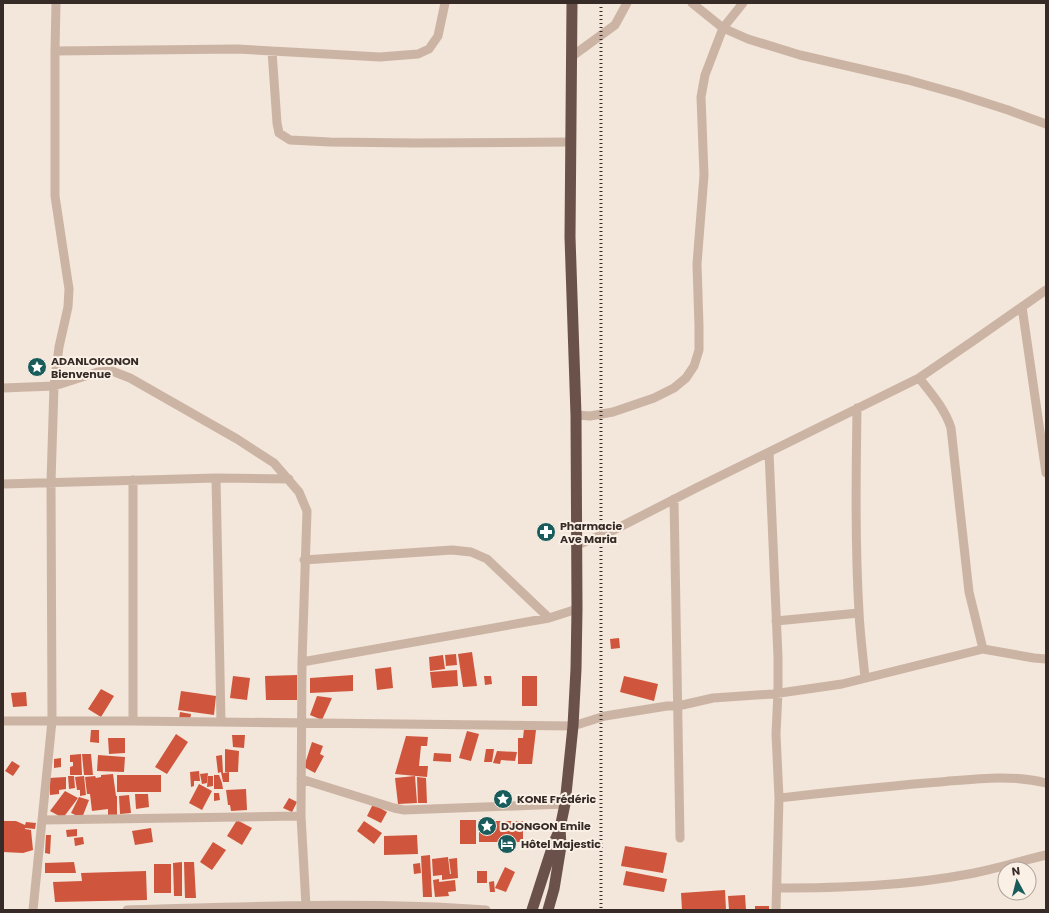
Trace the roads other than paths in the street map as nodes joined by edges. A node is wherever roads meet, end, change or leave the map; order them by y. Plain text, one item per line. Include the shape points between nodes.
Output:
1 (56, 3) edge
2 (445, 3) edge
3 (572, 3) edge
4 (627, 3) edge
5 (692, 3) edge
6 (743, 3) edge
7 (723, 28) junction
8 (55, 51) junction
9 (272, 51) junction
10 (571, 57) junction
11 (1046, 124) edge
12 (570, 142) junction
13 (1046, 290) edge
14 (1022, 307) junction
15 (919, 378) junction
16 (54, 386) junction
17 (3, 388) edge
18 (857, 408) junction
19 (576, 415) junction
20 (769, 452) junction
21 (1046, 473) edge
22 (216, 478) junction
23 (289, 479) junction
24 (133, 480) junction
25 (51, 482) junction
26 (3, 484) edge
27 (674, 499) junction
28 (577, 545) junction
29 (304, 560) junction
30 (577, 610) junction
31 (859, 612) junction
32 (549, 618) junction
33 (776, 621) junction
34 (983, 649) junction
35 (1046, 659) edge
36 (302, 662) junction
37 (865, 678) junction
38 (778, 692) junction
39 (678, 706) junction
40 (3, 721) edge
41 (52, 721) junction
42 (133, 721) junction
43 (221, 722) junction
44 (301, 724) junction
45 (573, 726) junction
46 (301, 779) junction
47 (1046, 783) edge
48 (779, 798) junction
49 (565, 804) junction
50 (301, 816) junction
51 (43, 820) junction
52 (560, 828) junction
53 (680, 838) dead end
54 (1046, 855) edge
55 (777, 888) junction
56 (306, 906) junction
57 (415, 908) edge
58 (33, 910) edge
59 (127, 910) edge
60 (486, 910) edge
61 (532, 910) edge
62 (548, 910) edge
63 (776, 910) edge

1 - 8 street
2 - 9 street via 438,36 429,49 418,54 380,57
3 - 10 highway
4 - 10 street via 615,25
5 - 7 street
6 - 7 street
7 - 11 street via 748,39 800,55 951,92
7 - 19 street via 705,75 701,97 704,175 697,264 699,350 694,366 686,378 674,388 654,398 613,412 590,416
8 - 9 street
8 - 16 street via 55,196 69,289
9 - 12 street via 279,134 290,140 415,143
10 - 12 highway
12 - 19 highway via 570,237
13 - 14 street
14 - 15 street
14 - 21 street
15 - 18 street
15 - 34 street via 941,407 951,428 969,592
16 - 17 street
16 - 23 street via 98,372 112,371 130,378 274,463
16 - 25 street
18 - 20 street
18 - 31 street via 856,543
19 - 28 highway
20 - 27 street
20 - 33 street
22 - 23 street
22 - 24 street
22 - 43 street
23 - 29 street via 299,492 307,511
24 - 25 street
24 - 42 street
25 - 26 street
25 - 41 street
27 - 28 street via 614,530
27 - 39 street
28 - 30 highway
29 - 32 street via 452,550 470,552 487,559
29 - 36 street
30 - 32 street
30 - 45 highway
31 - 33 street
31 - 37 street
32 - 36 street
33 - 38 street
34 - 35 street
34 - 37 street
36 - 44 street
37 - 38 street
38 - 39 street via 713,698
38 - 48 street via 776,734
39 - 45 street via 605,716
39 - 53 street
40 - 41 street
41 - 42 street
41 - 51 street
42 - 43 street
43 - 44 street
44 - 45 street
44 - 46 street
45 - 49 highway
46 - 49 street via 404,810
46 - 50 street
47 - 48 street via 1023,778 998,777
48 - 55 street
49 - 52 highway
50 - 51 street
50 - 56 street
51 - 58 street
52 - 61 highway
52 - 62 highway via 561,846
54 - 55 street via 968,874 916,881
55 - 63 street
56 - 57 street
56 - 59 street
57 - 60 street

